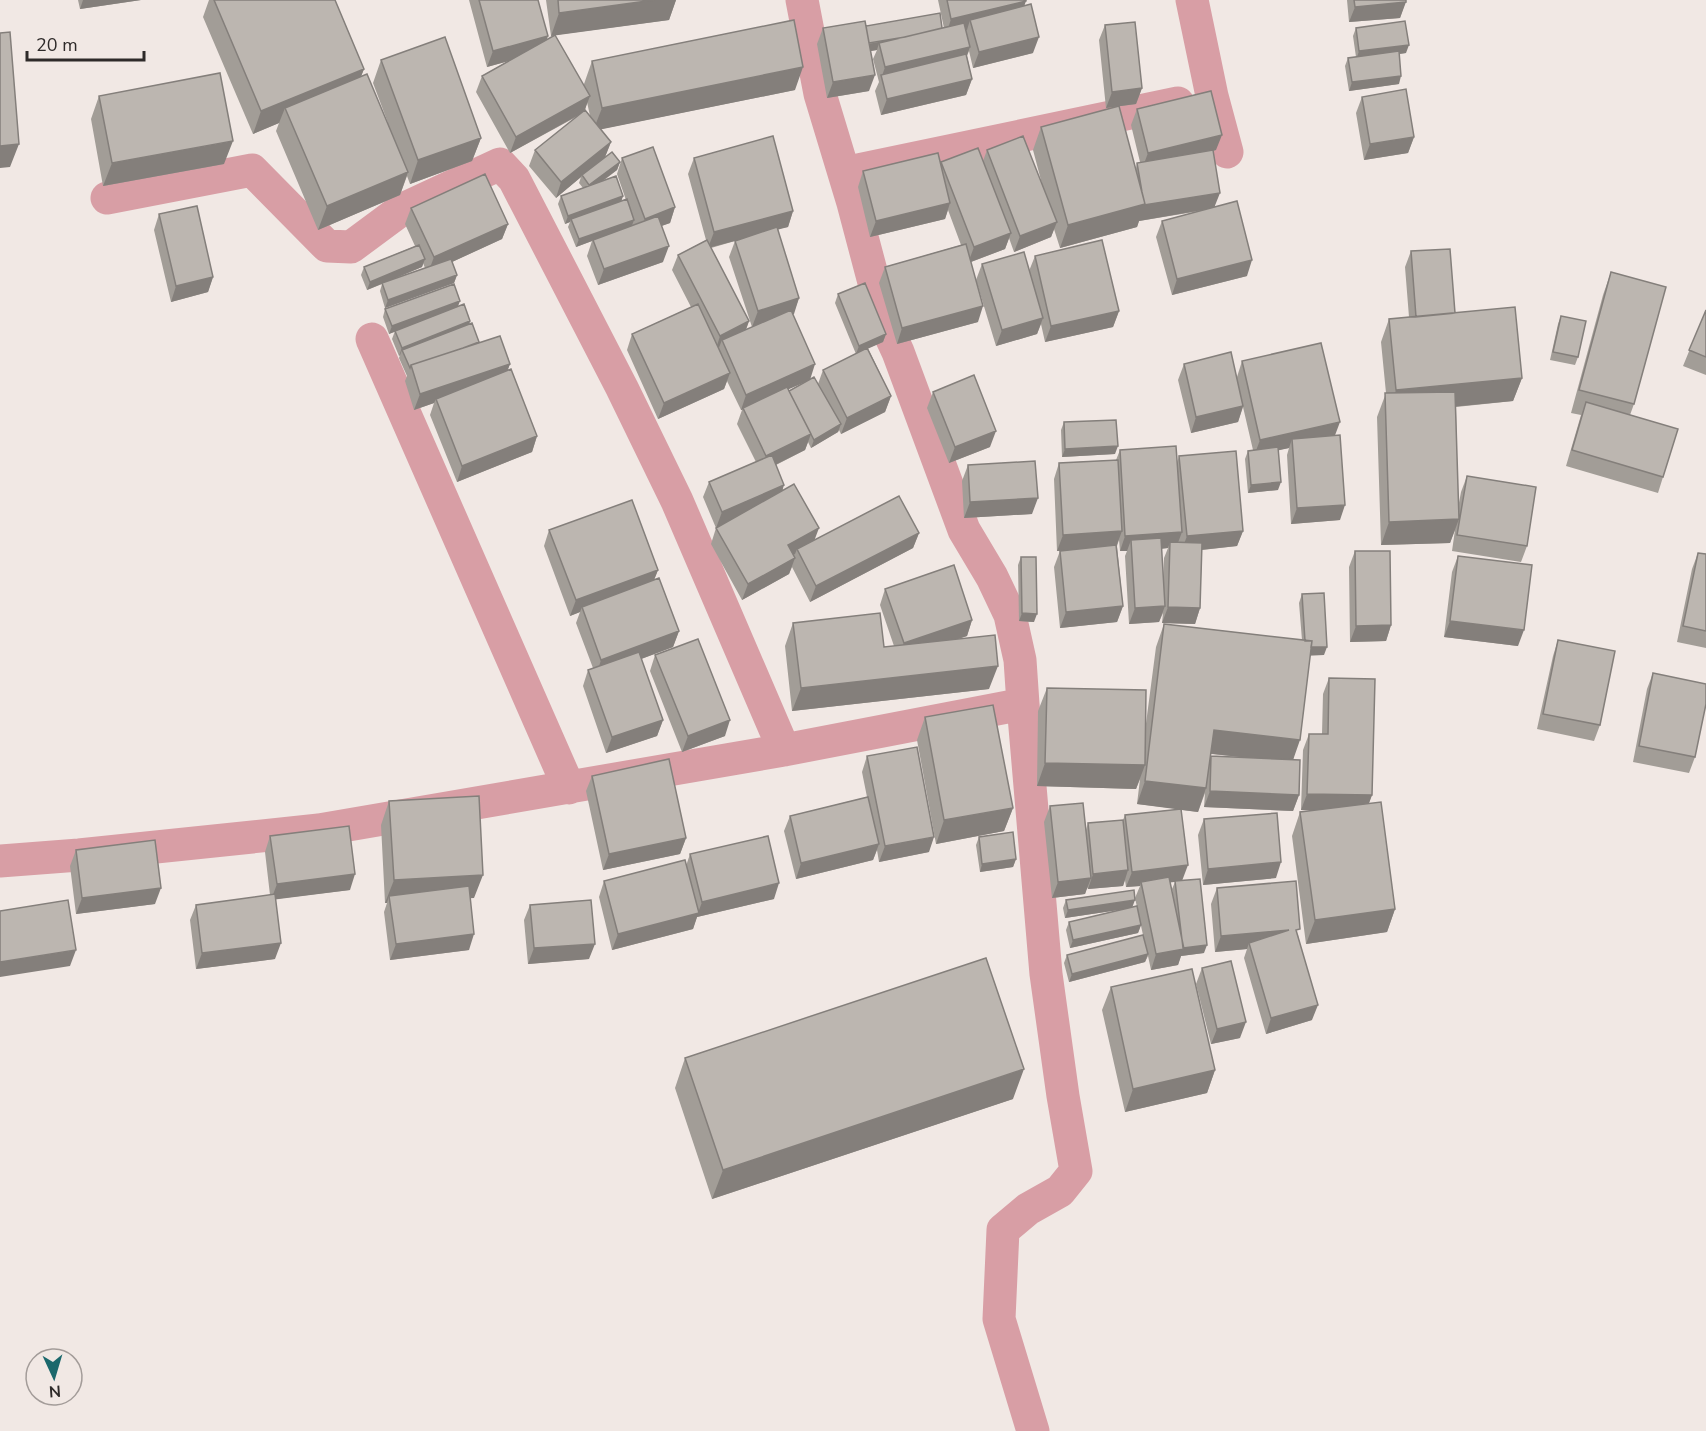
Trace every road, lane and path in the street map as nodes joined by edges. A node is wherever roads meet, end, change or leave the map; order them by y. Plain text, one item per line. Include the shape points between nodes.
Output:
1 (802, 0) edge
2 (1192, 0) edge
3 (1212, 96) junction
4 (1227, 152) dead end
5 (844, 173) junction
6 (107, 198) dead end
7 (372, 339) dead end
8 (1023, 704) junction
9 (784, 750) junction
10 (569, 788) junction
11 (0, 861) edge
12 (1033, 1431) edge

1 - 5 street via 820,94
2 - 3 street
3 - 4 street
3 - 5 street
5 - 8 street via 885,324 964,530 1010,615 1020,660
6 - 9 street via 252,171 327,246 351,247 401,210 500,164 514,180 622,387
7 - 10 street
8 - 9 street
8 - 12 street via 1046,974 1076,1171 1060,1191 1028,1209 1003,1230 999,1319
9 - 10 street
10 - 11 street via 319,830

